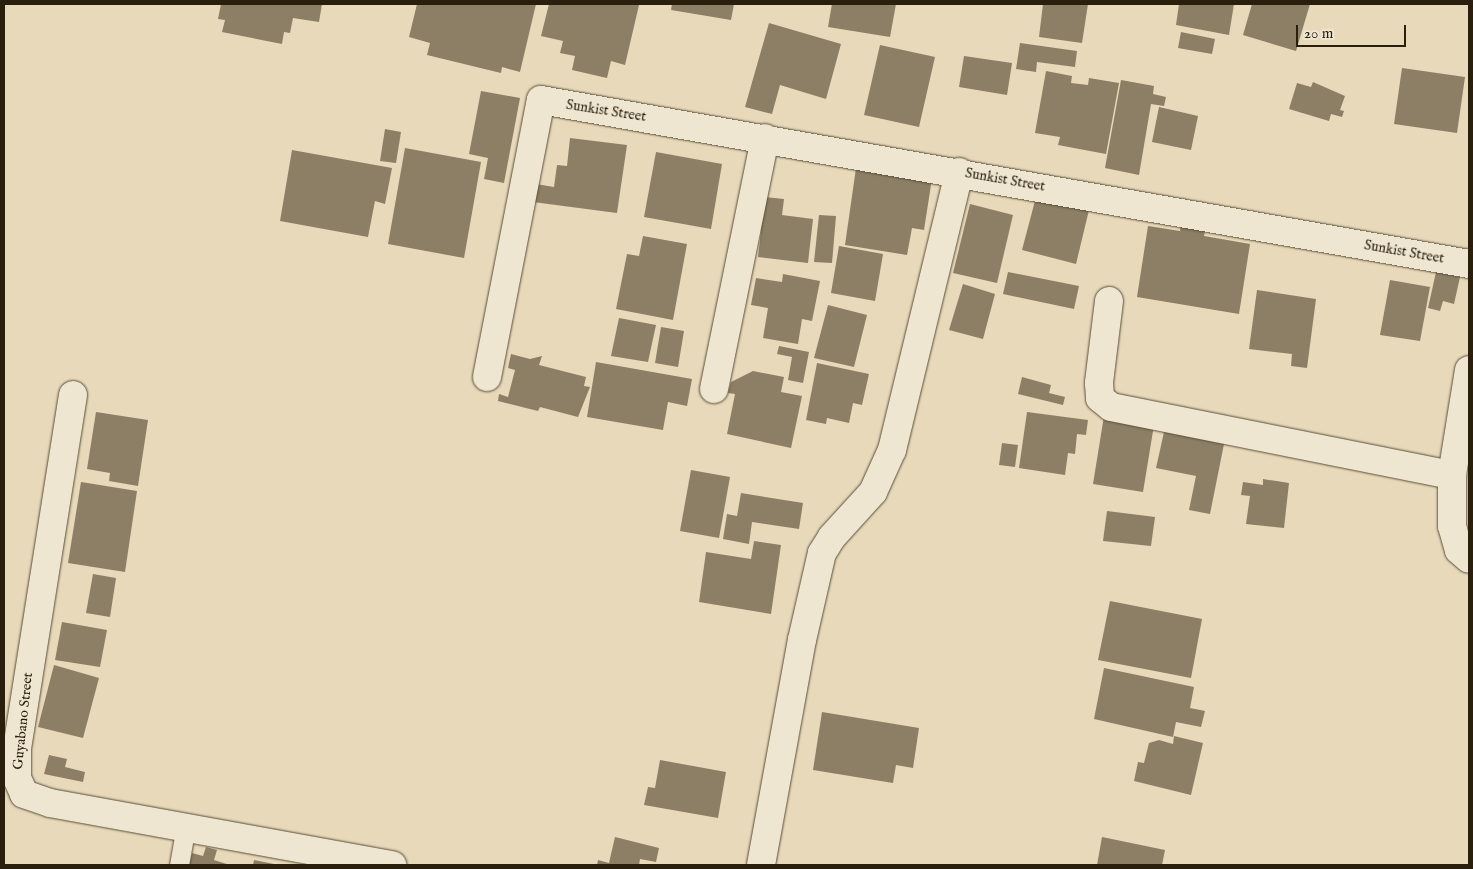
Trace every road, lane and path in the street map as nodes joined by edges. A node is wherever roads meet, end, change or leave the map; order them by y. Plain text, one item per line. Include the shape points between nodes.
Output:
1 (765, 138) junction
2 (959, 172) junction
3 (1469, 264) edge
4 (1109, 301) dead end
5 (1469, 370) edge
6 (486, 377) dead end
7 (714, 389) dead end
8 (73, 395) dead end
9 (1452, 475) junction
10 (1469, 559) edge
11 (186, 827) junction
12 (179, 865) edge
13 (392, 865) edge
14 (761, 865) edge

1 - 2 street, Sunkist Street
1 - 6 street, Sunkist Street via 541,100
1 - 7 street
2 - 3 street, Sunkist Street
2 - 14 street via 892,450 873,492 822,553 802,640
4 - 9 street via 1099,383 1100,398 1111,407
5 - 9 street
8 - 11 street, Guyabano Street via 28,669 17,748 17,778 24,794 34,799
9 - 10 street via 1452,526 1459,550
11 - 12 lane
11 - 13 street, Guyabano Street

